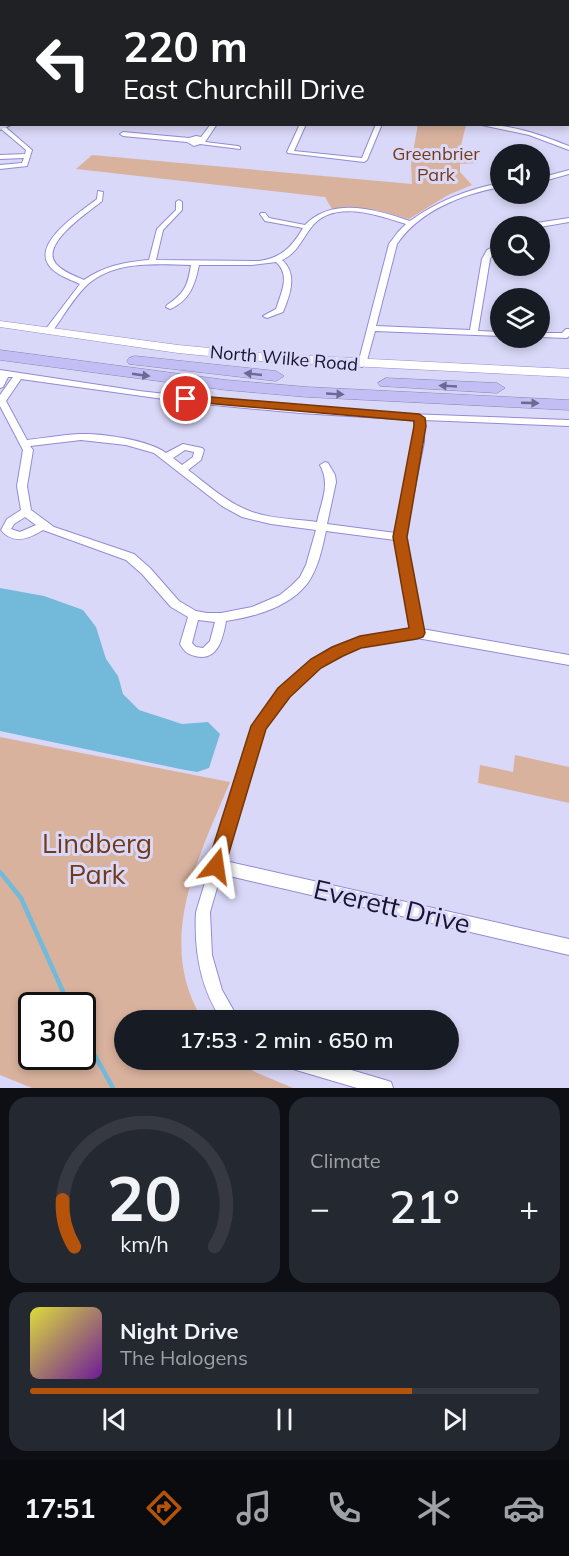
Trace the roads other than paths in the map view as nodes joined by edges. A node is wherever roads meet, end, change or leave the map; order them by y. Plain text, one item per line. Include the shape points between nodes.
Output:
1 (3, 126) edge
2 (212, 126) edge
3 (302, 126) edge
4 (378, 126) edge
5 (491, 126) edge
6 (123, 134) dead end
7 (202, 141) junction
8 (238, 148) dead end
9 (569, 148) edge
10 (28, 156) junction
11 (0, 157) edge
12 (0, 167) edge
13 (569, 172) edge
14 (550, 177) edge
15 (490, 187) edge
16 (100, 192) dead end
17 (179, 202) dead end
18 (263, 213) dead end
19 (569, 220) edge
20 (410, 223) junction
21 (550, 223) edge
22 (307, 227) junction
23 (490, 252) edge
24 (277, 260) junction
25 (152, 262) junction
26 (195, 264) junction
27 (85, 283) junction
28 (170, 308) dead end
29 (267, 316) dead end
30 (0, 324) edge
31 (370, 328) junction
32 (49, 330) junction
33 (569, 331) edge
34 (474, 333) junction
35 (490, 334) edge
36 (550, 335) edge
37 (0, 342) edge
38 (0, 355) edge
39 (362, 364) junction
40 (3, 373) edge
41 (569, 373) edge
42 (19, 375) junction
43 (0, 386) edge
44 (569, 392) edge
45 (1, 399) edge
46 (569, 405) edge
47 (419, 418) junction
48 (569, 423) edge
49 (26, 443) junction
50 (166, 458) junction
51 (325, 465) dead end
52 (181, 470) junction
53 (26, 512) junction
54 (43, 525) junction
55 (321, 526) junction
56 (400, 537) junction
57 (194, 615) junction
58 (222, 618) junction
59 (417, 633) junction
60 (569, 660) edge
61 (216, 866) junction
62 (569, 947) edge
63 (225, 1010) edge
64 (324, 1070) edge
65 (385, 1088) edge

1 - 10 street via 29,150
2 - 7 street
3 - 4 street via 290,152 364,160
5 - 9 street via 530,133
6 - 7 street via 194,144
7 - 8 street
10 - 11 street
10 - 12 street via 25,165
13 - 14 street
15 - 20 street via 473,190
16 - 27 street via 100,200 54,239 47,251 52,267
17 - 25 street via 179,210 160,228
18 - 22 street via 267,220
19 - 21 street
20 - 22 street via 367,212 335,211 315,218
20 - 31 street via 393,244
22 - 24 street via 299,245
23 - 34 street
24 - 26 street
24 - 29 street via 286,265 289,274 280,310
25 - 26 street
25 - 27 street via 113,268
26 - 28 street via 186,296
27 - 32 street
30 - 32 street, North Wilke Road
31 - 34 street
31 - 39 street
32 - 39 street, North Wilke Road via 178,349
33 - 36 street via 564,336
34 - 35 street
44 -> 37 highway via 295,379
38 -> 46 highway via 237,386
39 - 41 street, North Wilke Road
40 - 42 street
40 - 43 street
42 - 45 street
42 - 47 street via 140,394
45 - 49 street
47 - 48 street
47 - 56 street via 419,442
49 - 50 street via 81,437 113,440 157,451
49 - 53 street via 22,486
50 - 52 street
50 - 52 street via 183,447 199,450 198,458
51 - 55 street via 331,478
52 - 55 street via 246,514
53 - 54 street
53 - 54 street via 7,525 10,534 29,534
54 - 57 street via 130,557 182,609
55 - 56 street
55 - 58 street via 303,581 266,605
56 - 59 street
57 - 58 street
57 - 58 street via 186,644 201,654 216,641
59 - 60 street
59 - 61 street via 360,642 338,651 316,663 284,692 259,726
61 - 62 street, Everett Drive
61 - 63 street via 203,912 202,944 212,988
64 - 65 street

